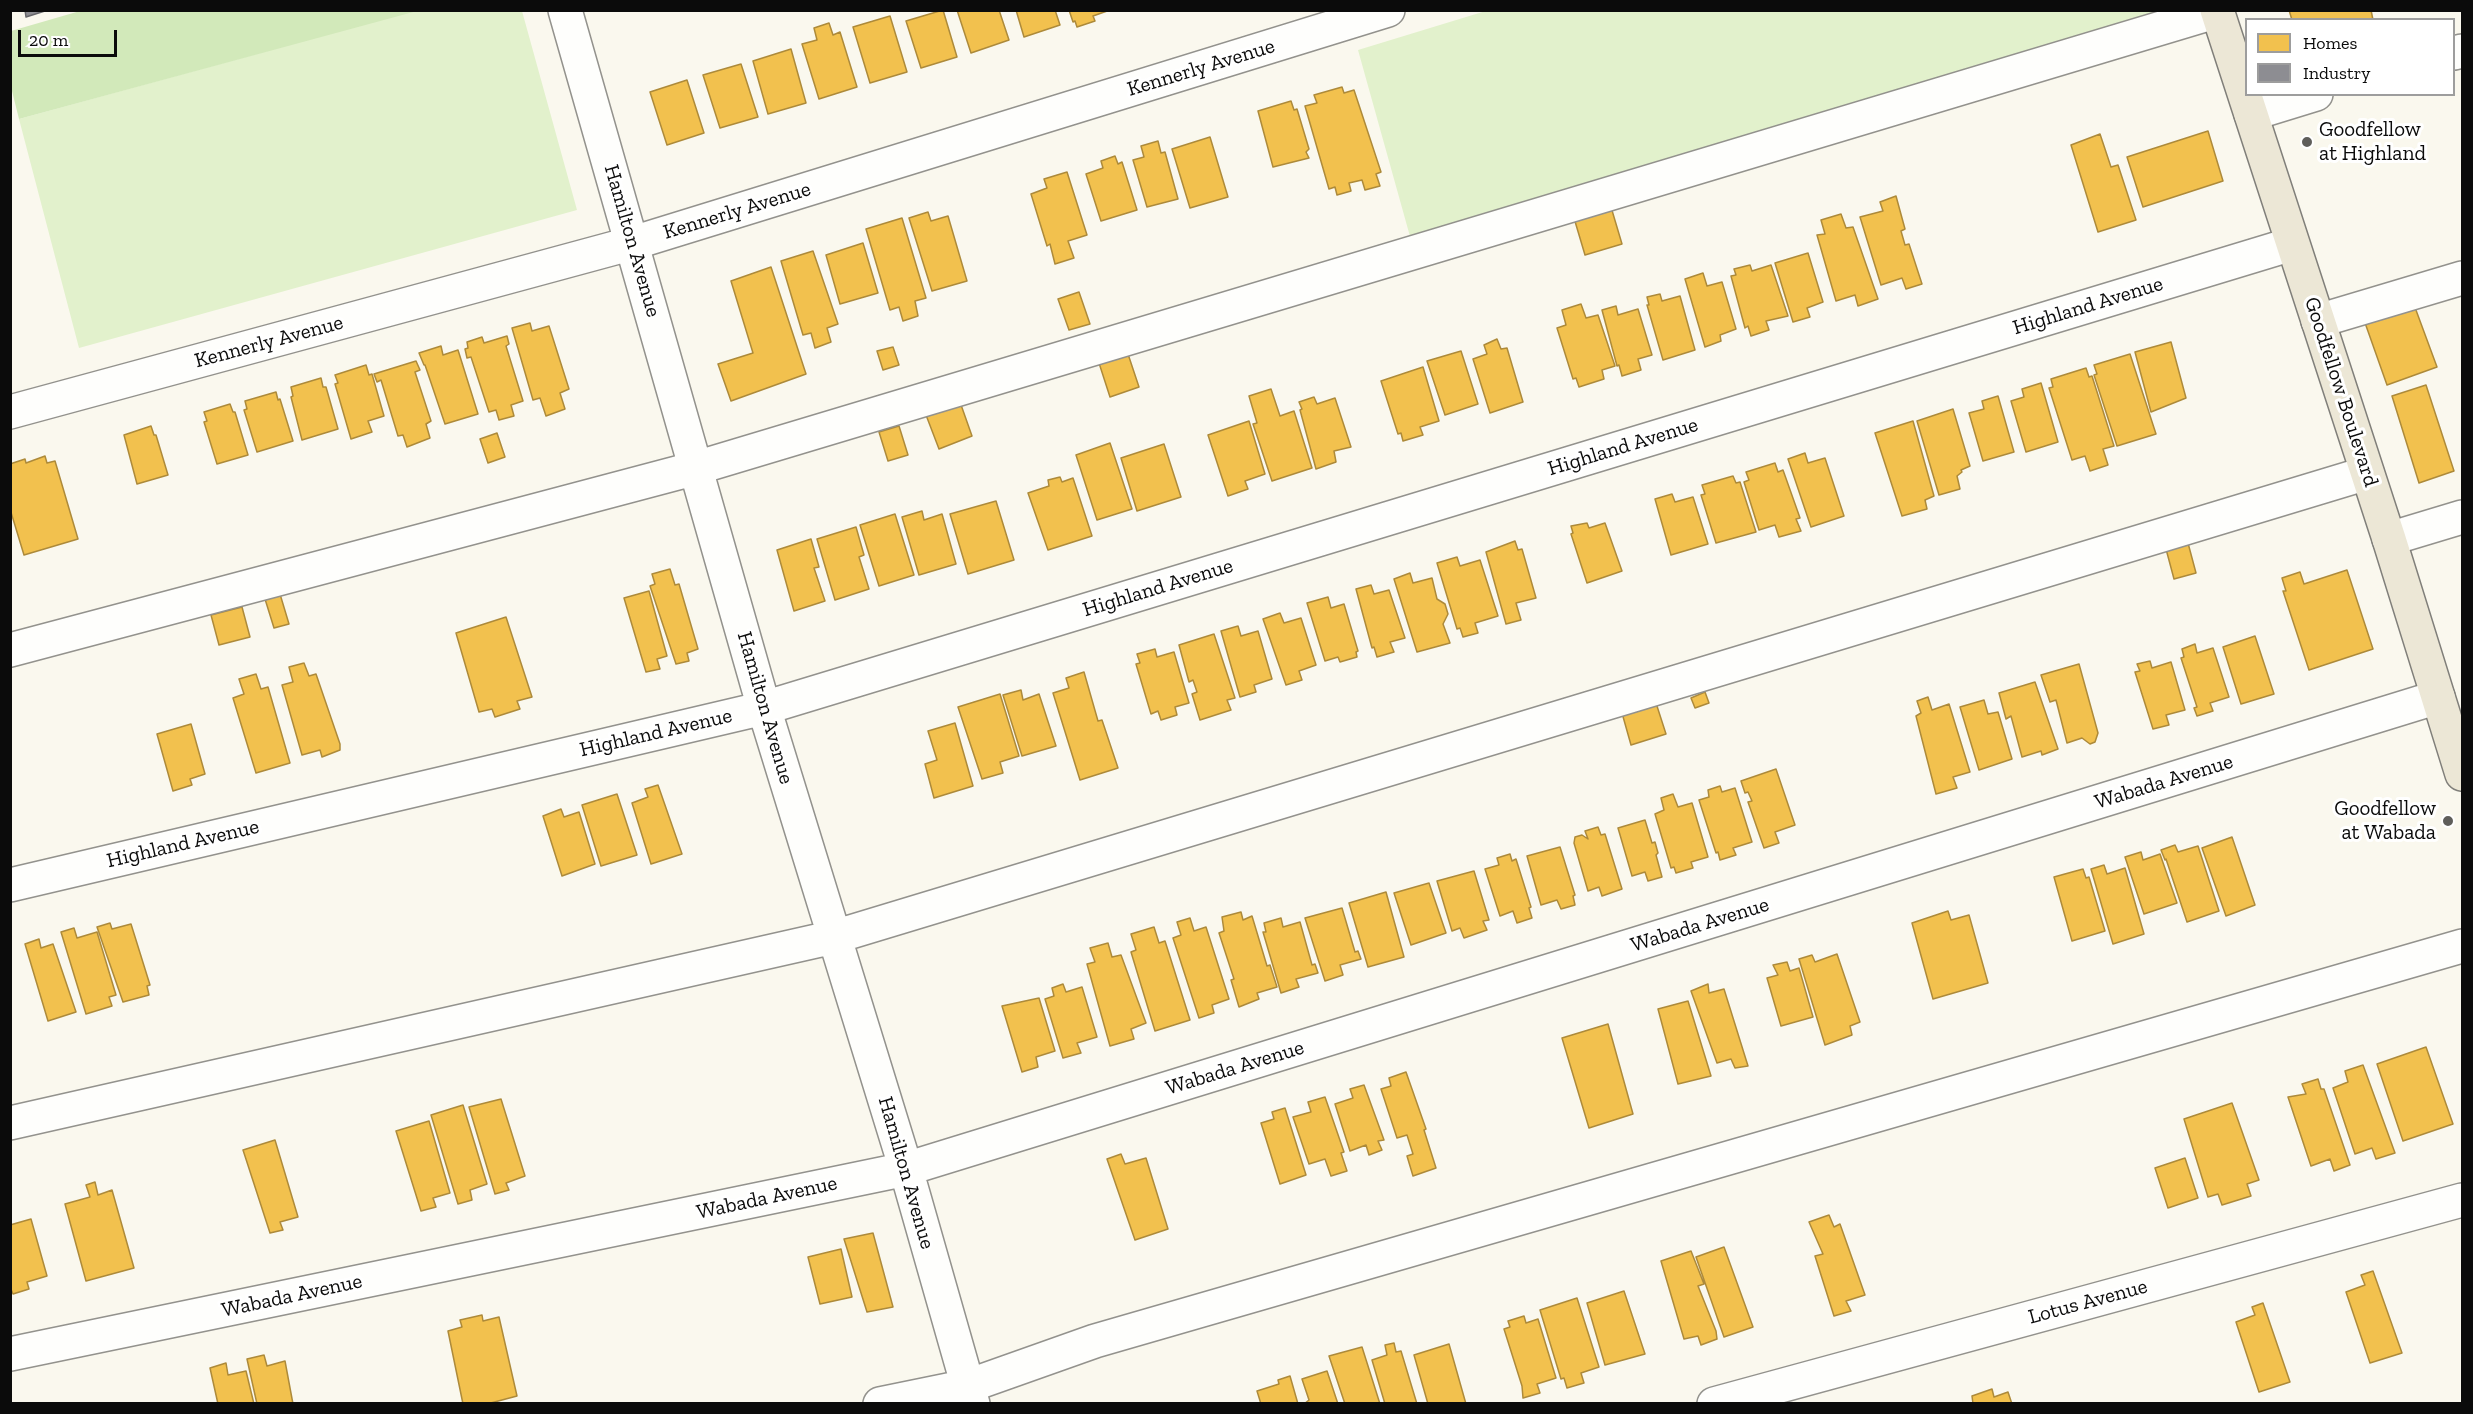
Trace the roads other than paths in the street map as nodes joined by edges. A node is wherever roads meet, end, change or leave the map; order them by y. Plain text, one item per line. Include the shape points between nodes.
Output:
1 (565, 10) edge
2 (1388, 10) edge
3 (2218, 11) edge
4 (2245, 95) edge
5 (2245, 96) edge
6 (2310, 96) edge
7 (2251, 114) junction
8 (633, 243) junction
9 (2292, 244) junction
10 (2463, 278) edge
11 (2318, 321) junction
12 (10, 412) edge
13 (696, 468) junction
14 (2367, 473) junction
15 (2463, 517) edge
16 (2389, 539) junction
17 (10, 650) edge
18 (2439, 697) junction
19 (764, 708) junction
20 (2463, 774) edge
21 (10, 885) edge
22 (834, 937) junction
23 (2463, 946) edge
24 (10, 1123) edge
25 (906, 1169) junction
26 (2463, 1200) edge
27 (10, 1354) edge
28 (970, 1395) edge
29 (880, 1404) edge
30 (1714, 1404) edge

1 - 8 street, Hamilton Avenue
2 - 8 street, Kennerly Avenue
3 - 4 main road, Goodfellow Boulevard
3 - 13 street
5 - 7 main road, Goodfellow Boulevard
6 - 7 street
7 - 9 main road, Goodfellow Boulevard
8 - 12 street, Kennerly Avenue
8 - 13 street, Hamilton Avenue
9 - 11 main road, Goodfellow Boulevard
9 - 19 street, Highland Avenue
10 - 11 street
11 - 14 main road, Goodfellow Boulevard
13 - 17 street
13 - 19 street, Hamilton Avenue
14 - 16 main road, Goodfellow Boulevard
14 - 22 street
15 - 16 street
16 - 18 main road, Goodfellow Boulevard
18 - 20 main road, Goodfellow Boulevard
18 - 25 street, Wabada Avenue
19 - 21 street, Highland Avenue
19 - 22 street, Hamilton Avenue
22 - 24 street
22 - 25 street, Hamilton Avenue
23 - 28 street via 1095,1341
25 - 27 street, Wabada Avenue
25 - 28 street, Hamilton Avenue
26 - 30 street, Lotus Avenue
28 - 29 street

